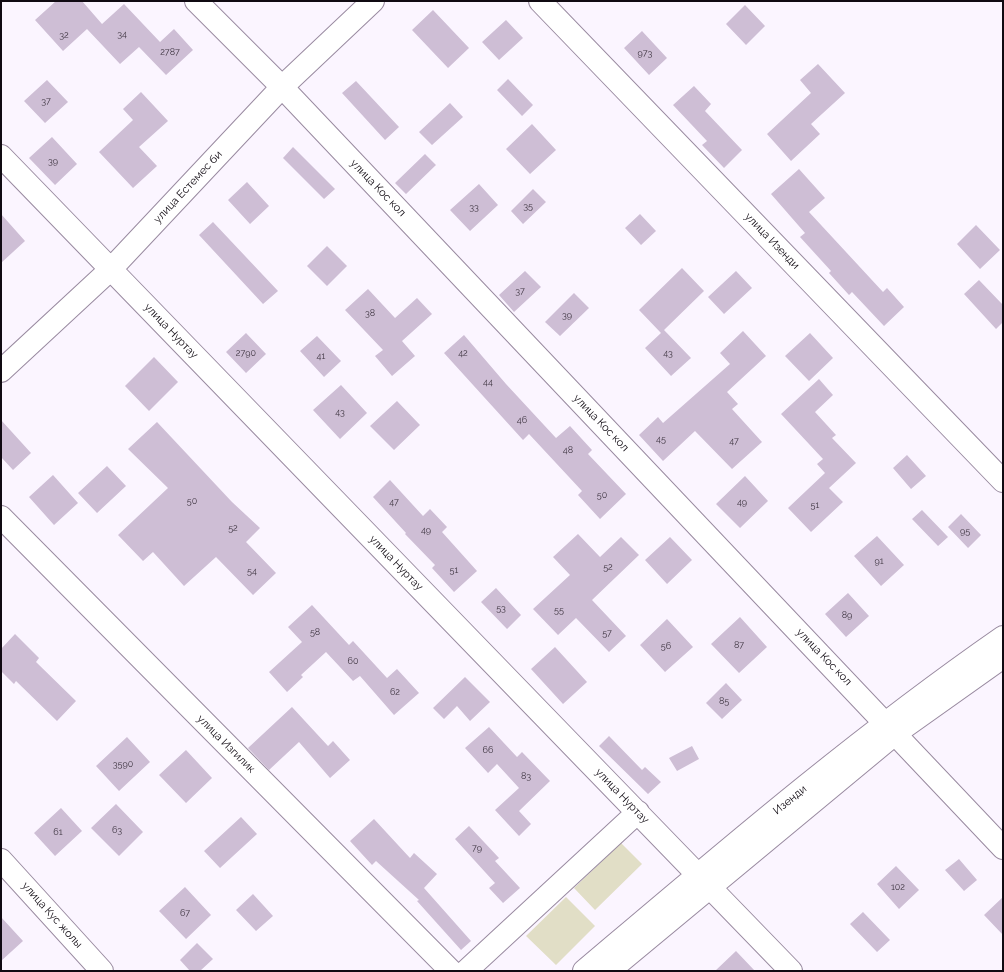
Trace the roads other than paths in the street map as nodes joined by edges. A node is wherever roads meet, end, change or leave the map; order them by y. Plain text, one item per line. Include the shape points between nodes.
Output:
1 (196, 1) edge
2 (373, 1) edge
3 (540, 1) edge
4 (282, 87) junction
5 (1, 156) edge
6 (111, 269) junction
7 (1, 371) edge
8 (1003, 481) edge
9 (1, 518) edge
10 (1003, 637) edge
11 (1003, 656) edge
12 (891, 728) junction
13 (638, 812) junction
14 (1003, 848) edge
15 (1, 860) edge
16 (704, 881) junction
17 (102, 971) edge
18 (450, 971) edge
19 (466, 971) edge
20 (584, 971) edge
21 (609, 971) edge
22 (791, 971) edge

1 - 4 street, улица Кос кол
2 - 4 street, улица Естемес би
3 - 8 street, улица Изенди
4 - 6 street, улица Естемес би
4 - 12 street, улица Кос кол
5 - 6 street, улица Нуртау
6 - 7 street, улица Естемес би
6 - 13 street, улица Нуртау
9 - 18 street, улица Изгилик
10 - 12 street, Изенди
11 - 12 street, Изенди
12 - 14 street, улица Кос кол
12 - 16 street, Изенди
13 - 16 street, улица Нуртау
13 - 19 street
15 - 17 street, улица Кус жолы
16 - 20 street, Изенди
16 - 21 street, Изенди
16 - 22 street, улица Нуртау

